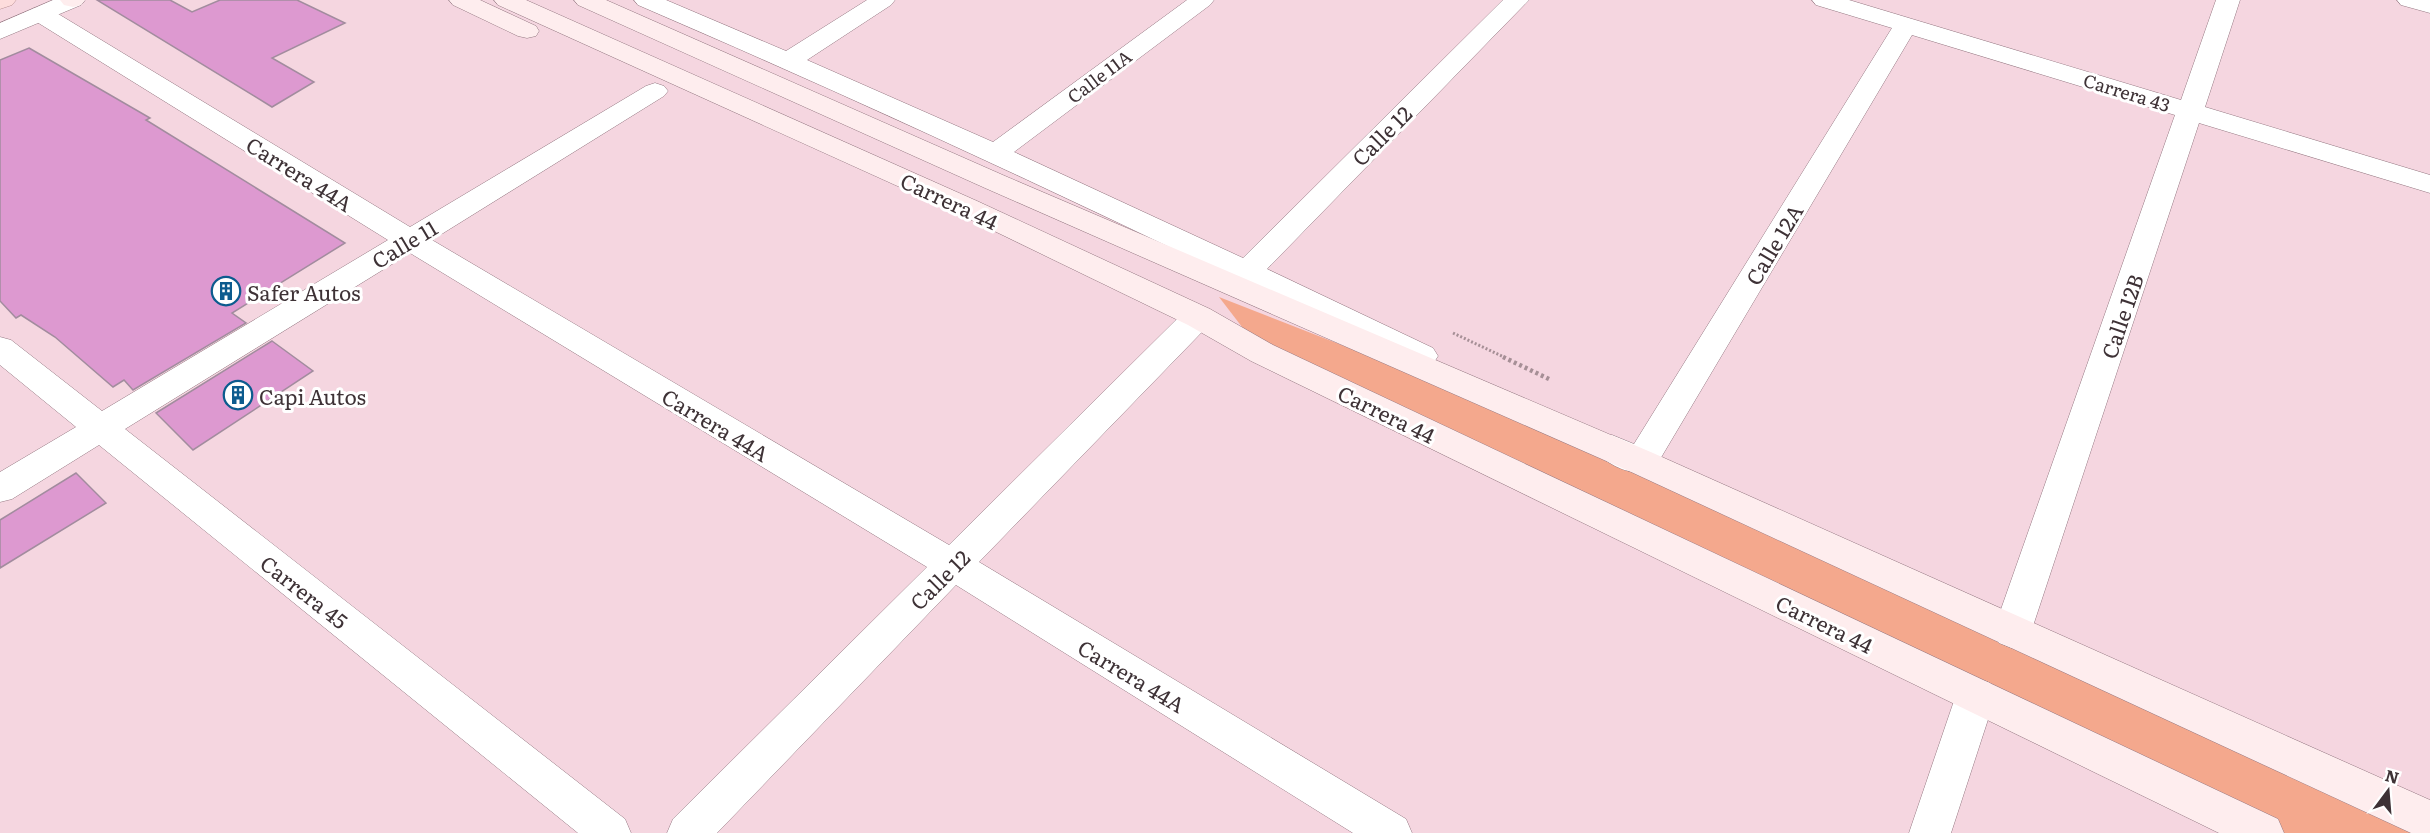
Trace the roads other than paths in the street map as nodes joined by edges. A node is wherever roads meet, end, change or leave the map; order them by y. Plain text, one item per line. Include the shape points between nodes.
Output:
1 (4, 0) edge
2 (73, 0) edge
3 (461, 0) edge
4 (506, 0) edge
5 (586, 0) edge
6 (646, 0) edge
7 (883, 0) edge
8 (1203, 0) edge
9 (1517, 0) edge
10 (1824, 0) edge
11 (2228, 0) edge
12 (2409, 0) edge
13 (0, 2) edge
14 (2430, 6) edge
15 (41, 14) junction
16 (1906, 25) junction
17 (0, 32) edge
18 (789, 60) junction
19 (655, 91) junction
20 (2190, 111) junction
21 (996, 168) junction
22 (2430, 184) edge
23 (410, 240) junction
24 (1247, 272) junction
25 (1190, 325) junction
26 (0, 348) edge
27 (1262, 353) junction
28 (100, 428) junction
29 (1641, 462) junction
30 (0, 489) edge
31 (953, 566) junction
32 (2012, 632) junction
33 (1976, 695) junction
34 (2430, 821) edge
35 (610, 833) edge
36 (688, 833) edge
37 (1391, 833) edge
38 (1930, 833) edge
39 (2263, 833) edge

1 - 13 main road
2 - 15 street
3 - 19 main road
4 - 27 main road, Carrera 44 via 967,207 1199,317
5 - 21 main road, Carrera 44
6 - 18 street, Carrera 44
7 - 18 street
8 - 21 street, Calle 11A
9 - 24 street, Calle 12
10 - 16 street, Carrera 43
11 - 20 street, Calle 12B
12 - 14 street
15 - 17 street
15 - 23 street, Carrera 44A
16 - 20 street, Carrera 43
16 - 29 street, Calle 12A
18 - 21 street, Carrera 44
19 - 23 street, Calle 11
19 - 25 main road
20 - 22 street, Carrera 43
20 - 32 street, Calle 12B
21 - 24 street, Carrera 44
21 - 29 main road, Carrera 44
23 - 28 street, Calle 11
23 - 31 street, Carrera 44A
24 - 29 street, Carrera 44
25 - 27 main road
25 - 31 street, Calle 12
26 - 28 street, Carrera 45
27 - 33 main road, Carrera 44
28 - 30 street, Calle 11
28 - 35 street, Carrera 45
29 - 32 main road, Carrera 44
31 - 36 street, Calle 12
31 - 37 street, Carrera 44A
32 - 34 main road, Carrera 44
33 - 38 street
33 - 39 main road, Carrera 44

